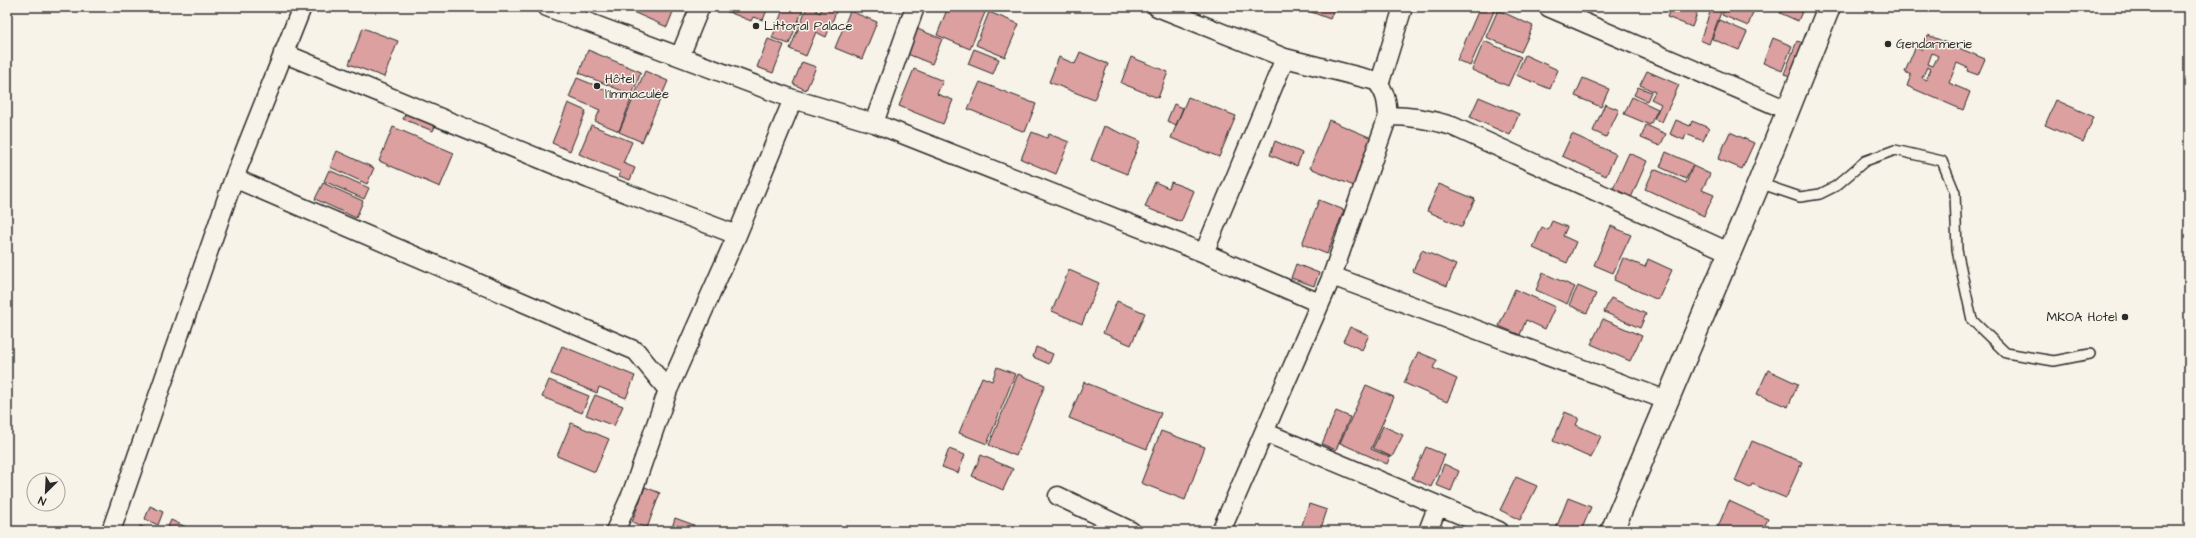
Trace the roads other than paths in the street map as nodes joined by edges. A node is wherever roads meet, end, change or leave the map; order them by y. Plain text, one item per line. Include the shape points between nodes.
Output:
1 (302, 7) edge
2 (547, 7) edge
3 (700, 7) edge
4 (915, 7) edge
5 (1157, 7) edge
6 (1403, 7) edge
7 (1548, 7) edge
8 (1829, 7) edge
9 (1184, 12) edge
10 (283, 53) junction
11 (680, 56) junction
12 (1285, 58) junction
13 (1380, 82) junction
14 (793, 99) junction
15 (1787, 110) junction
16 (1388, 116) junction
17 (874, 123) junction
18 (234, 178) junction
19 (1759, 184) junction
20 (737, 235) junction
21 (1729, 252) junction
22 (1204, 253) junction
23 (1332, 276) junction
24 (1319, 303) junction
25 (2090, 354) dead end
26 (668, 390) junction
27 (1666, 400) junction
28 (1264, 432) junction
29 (1058, 496) dead end
30 (1438, 506) junction
31 (112, 531) edge
32 (615, 531) edge
33 (1131, 531) edge
34 (1221, 531) edge
35 (1428, 531) edge
36 (1499, 531) edge
37 (1612, 531) edge

1 - 10 street
2 - 11 street
3 - 11 street
4 - 17 street
5 - 9 street
6 - 13 street
7 - 15 street
8 - 15 street
9 - 12 street
10 - 18 street
10 - 20 street via 574,173
11 - 14 street
12 - 13 street
12 - 22 street
13 - 16 street via 1376,81 1384,90
14 - 17 street
14 - 20 street
15 - 19 street
16 - 21 street via 1430,119 1452,126
16 - 23 street
17 - 22 street
18 - 26 street via 636,351
18 - 31 street
19 - 21 street
19 - 25 lane via 1800,197 1820,194 1836,186 1865,161 1895,150 1942,161 1955,193 1957,250 1972,320 2006,353 2054,361
20 - 26 street
21 - 27 street
22 - 24 street
23 - 24 street
23 - 27 street
24 - 28 street
26 - 32 street via 632,493
27 - 37 street
28 - 30 street
28 - 34 street
29 - 33 street
30 - 35 street
30 - 36 street

